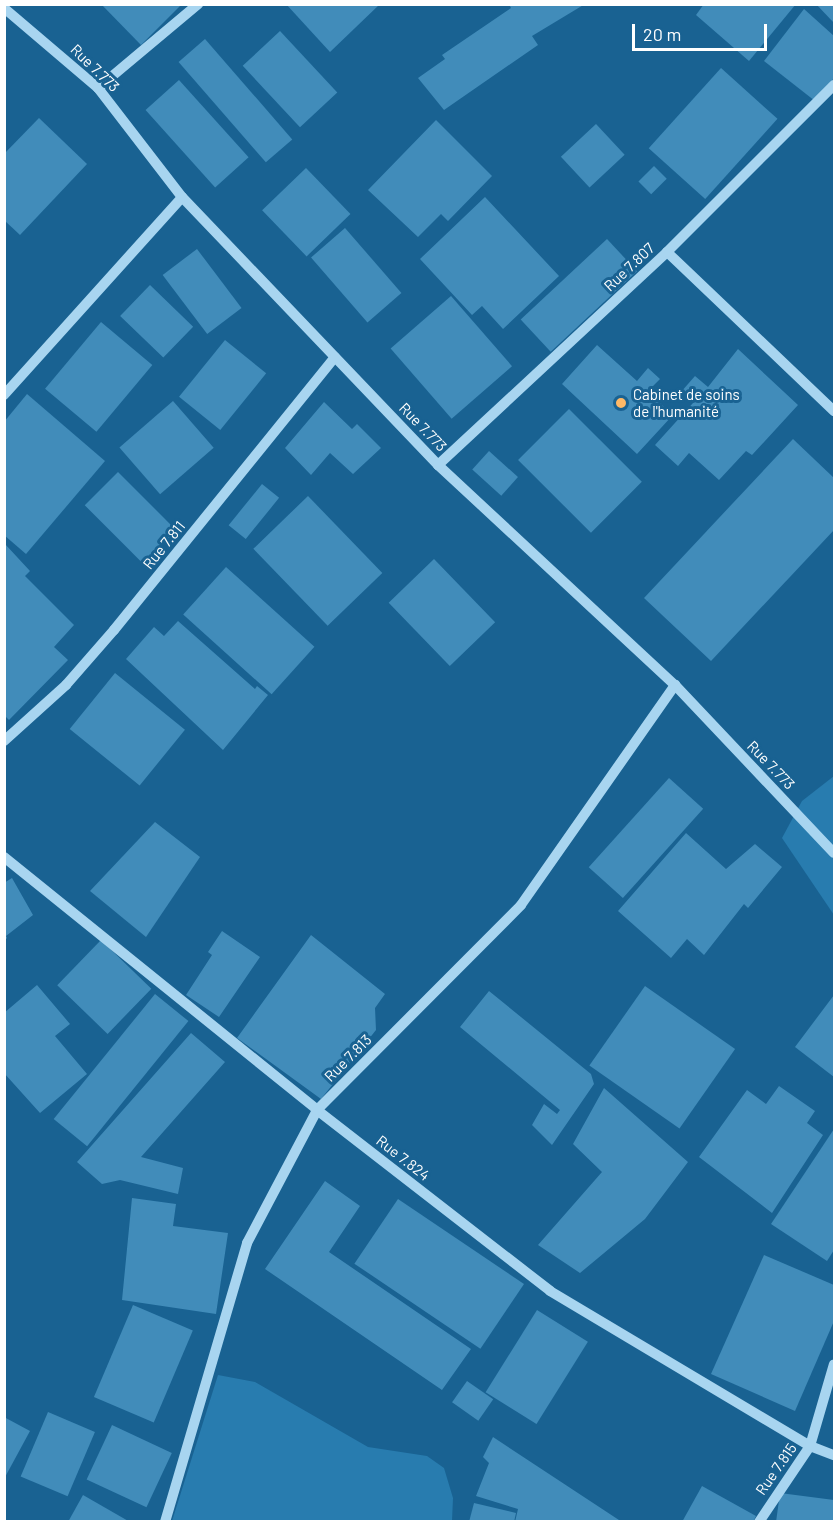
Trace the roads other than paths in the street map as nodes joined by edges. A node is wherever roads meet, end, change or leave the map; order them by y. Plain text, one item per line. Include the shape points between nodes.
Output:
1 (198, 4) edge
2 (4, 8) edge
3 (834, 85) edge
4 (98, 88) junction
5 (182, 197) junction
6 (667, 252) junction
7 (335, 357) junction
8 (4, 395) edge
9 (834, 411) edge
10 (438, 465) junction
11 (675, 686) junction
12 (4, 741) edge
13 (834, 853) edge
14 (4, 857) edge
15 (317, 1110) junction
16 (834, 1364) edge
17 (810, 1446) junction
18 (834, 1455) edge
19 (165, 1521) edge
20 (759, 1521) edge

1 - 4 street
2 - 4 street, Rue 7.773
3 - 6 street, Rue 7.807
4 - 5 street, Rue 7.773
5 - 7 street, Rue 7.773
5 - 8 street
6 - 9 street
6 - 10 street, Rue 7.807
7 - 10 street, Rue 7.773
7 - 12 street, Rue 7.811 via 114,630 66,685
10 - 11 street, Rue 7.773
11 - 13 street, Rue 7.773
11 - 15 street, Rue 7.813 via 521,905
14 - 15 street, Rue 7.824
15 - 17 street, Rue 7.824 via 549,1291
15 - 19 street, Rue 7.813 via 248,1243
16 - 17 street, Rue 7.815
17 - 18 street, Rue 7.824
17 - 20 street, Rue 7.815

